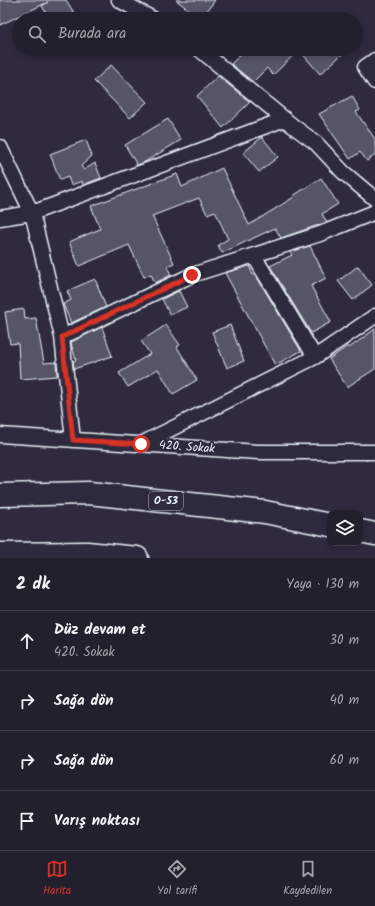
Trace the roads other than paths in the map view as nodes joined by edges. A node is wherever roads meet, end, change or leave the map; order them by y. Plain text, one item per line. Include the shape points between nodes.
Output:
1 (119, 0) edge
2 (140, 12) edge
3 (208, 56) edge
4 (375, 60) edge
5 (375, 82) edge
6 (285, 119) junction
7 (0, 147) edge
8 (375, 200) edge
9 (375, 212) edge
10 (32, 213) junction
11 (0, 218) edge
12 (254, 256) junction
13 (375, 316) edge
14 (62, 337) junction
15 (315, 357) junction
16 (0, 435) edge
17 (73, 440) junction
18 (141, 444) junction
19 (375, 452) edge
20 (0, 495) edge
21 (327, 524) edge
22 (363, 532) edge
23 (375, 534) edge
24 (0, 554) edge
25 (137, 558) edge

1 - 2 street
3 - 6 street
4 - 5 street via 365,68
6 - 8 street via 316,143 343,172
6 - 10 street
7 - 10 street
9 - 12 street
10 - 11 street
10 - 14 street
12 - 14 street via 192,275
12 - 15 street
13 - 15 street
14 - 17 street
15 - 18 street
16 - 17 street, 420. Sokak
17 - 18 street, 420. Sokak
18 - 19 street, 420. Sokak via 258,452
20 - 21 highway, O-53 via 89,493 265,512
22 - 23 highway
24 - 25 highway via 87,552

